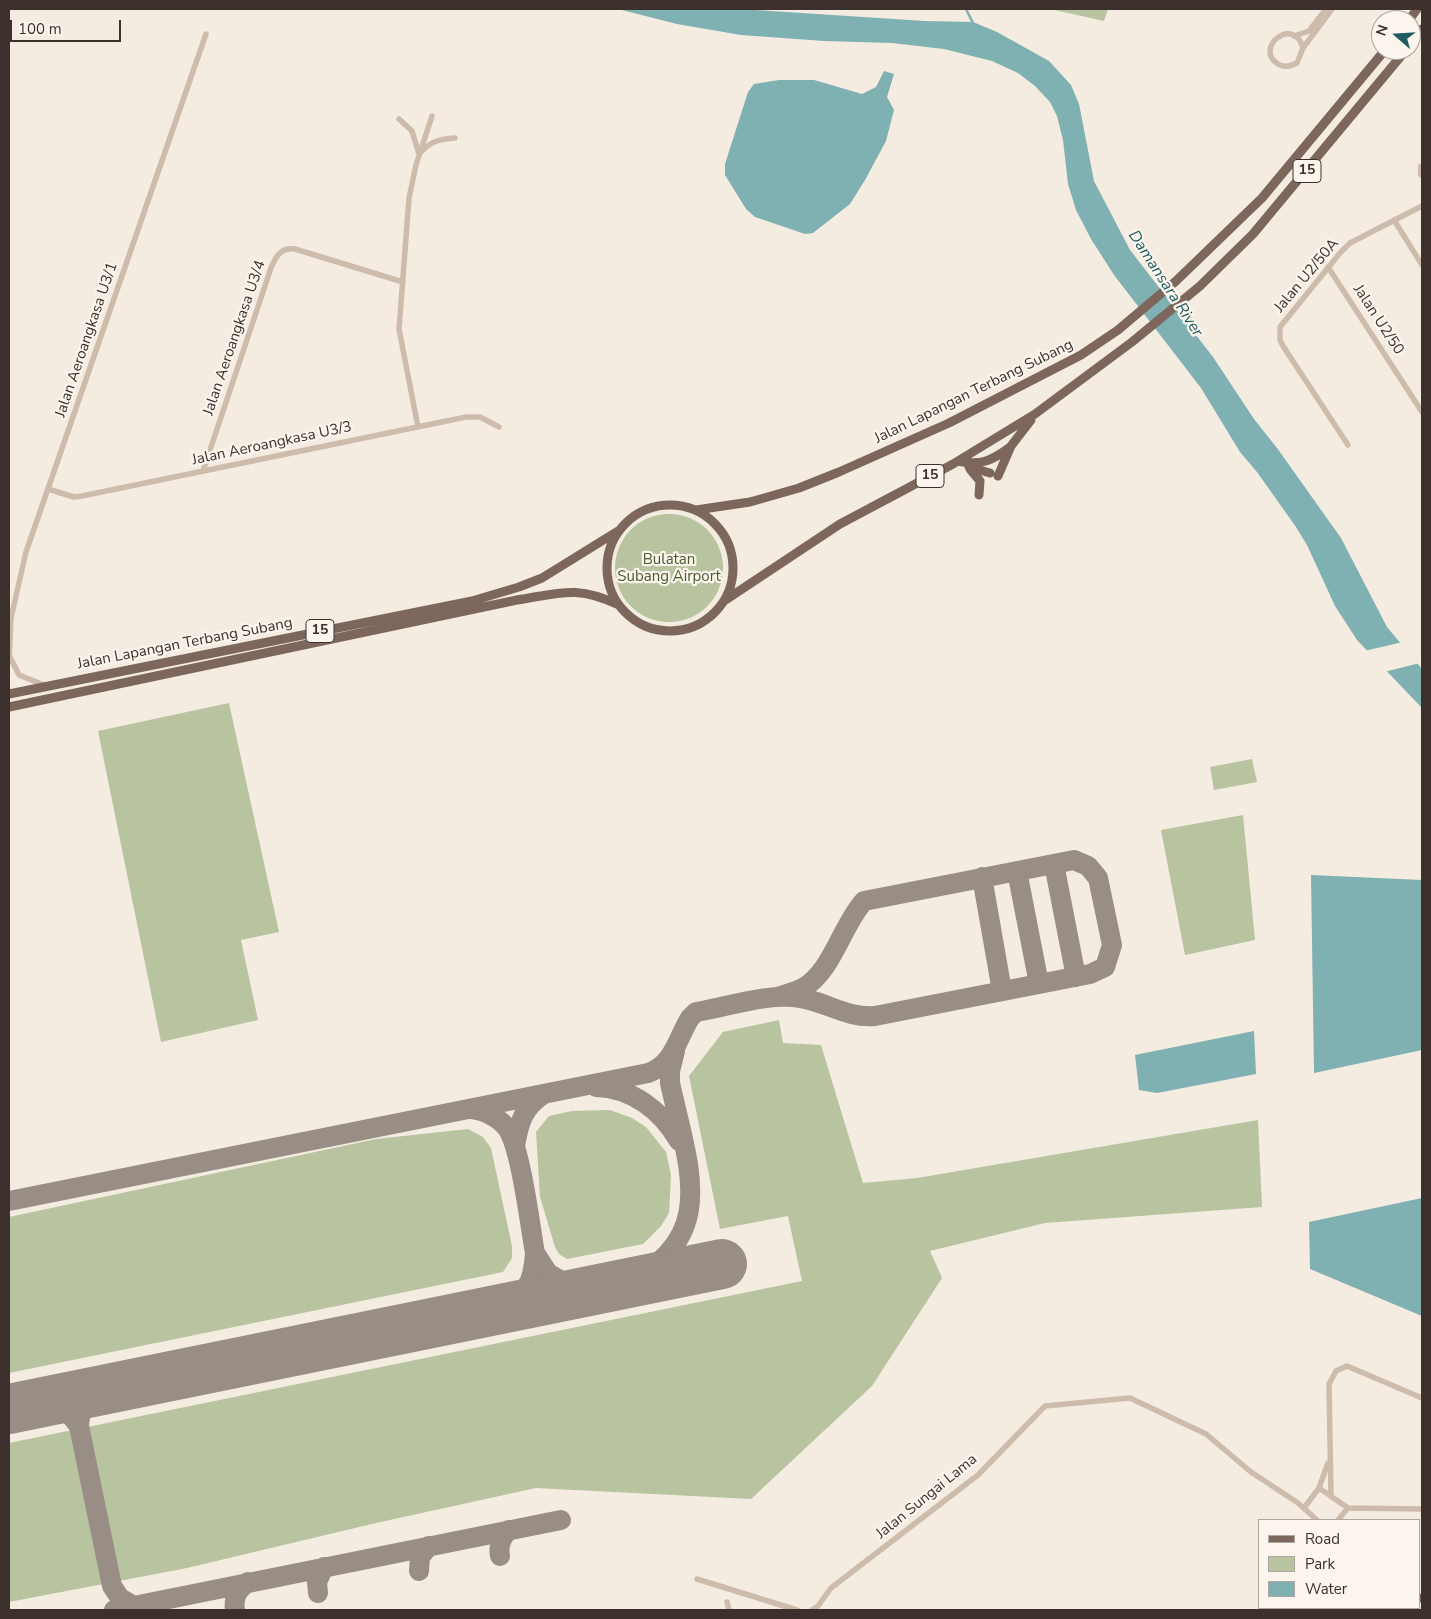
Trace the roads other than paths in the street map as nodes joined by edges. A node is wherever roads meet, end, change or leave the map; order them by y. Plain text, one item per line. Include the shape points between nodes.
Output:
1 (1326, 9) edge
2 (1332, 9) edge
3 (206, 34) dead end
4 (1294, 36) junction
5 (1303, 48) junction
6 (1377, 60) edge
7 (1398, 60) edge
8 (432, 116) dead end
9 (399, 119) dead end
10 (455, 138) dead end
11 (419, 154) junction
12 (1422, 167) edge
13 (1422, 174) edge
14 (1422, 206) edge
15 (1394, 220) junction
16 (1422, 265) edge
17 (1328, 267) junction
18 (403, 282) junction
19 (1422, 412) edge
20 (1036, 414) junction
21 (418, 427) junction
22 (499, 427) dead end
23 (1348, 445) dead end
24 (1011, 446) junction
25 (956, 463) junction
26 (967, 467) junction
27 (203, 471) junction
28 (48, 488) junction
29 (979, 495) dead end
30 (696, 510) junction
31 (618, 531) junction
32 (724, 601) junction
33 (619, 605) junction
34 (9, 659) edge
35 (47, 686) junction
36 (9, 694) edge
37 (9, 707) edge
38 (1422, 1398) edge
39 (1329, 1461) junction
40 (1319, 1488) junction
41 (1331, 1496) junction
42 (1304, 1508) junction
43 (1348, 1508) junction
44 (1422, 1508) edge
45 (1316, 1519) edge
46 (1339, 1519) edge
47 (697, 1579) dead end
48 (727, 1602) dead end
49 (729, 1610) edge
50 (797, 1610) edge
51 (812, 1610) edge

1 - 4 street via 1309,31
2 - 5 street
3 - 28 street, Jalan Aeroangkasa U3/1
4 - 5 street
4 - 5 street via 1284,34 1274,40 1270,50 1273,60 1282,66 1292,66 1301,59
6 - 30 main road, Jalan Lapangan Terbang Subang / 15 via 1262,198 1187,272 1118,330 1081,355 950,423 839,472 750,502
7 - 20 main road, 15 via 1253,234 1200,286
8 - 11 street
9 - 11 street via 412,130
10 - 11 street via 439,139
11 - 18 street via 408,198
12 - 13 street
14 - 15 street, Jalan U2/50A
15 - 16 street
15 - 17 street, Jalan U2/50A via 1350,243
17 - 19 street, Jalan U2/50
17 - 23 street, Jalan U2/50A via 1285,321 1279,334
18 - 21 street via 400,339
18 - 27 street, Jalan Aeroangkasa U3/4 via 295,249 284,249 279,253 271,268
20 - 24 main road
20 - 25 main road, 15
21 - 22 street, Jalan Aeroangkasa U3/3 via 473,416 489,420
21 - 27 street, Jalan Aeroangkasa U3/3
24 - 25 main road via 986,463
24 - 26 main road via 994,474
25 - 26 main road
25 - 32 main road, 15 via 840,524
26 - 29 main road via 978,476
27 - 28 street, Jalan Aeroangkasa U3/3 via 82,496
28 - 34 street, Jalan Aeroangkasa U3/1 via 15,593
30 - 31 main road, 15 via 674,504 659,505 635,516
30 - 32 main road, 15 via 712,519 731,549 734,567
31 - 33 main road, 15 via 610,549 607,568 610,588
31 - 35 main road, Jalan Lapangan Terbang Subang / 15 via 542,578 472,601
32 - 33 main road, 15 via 713,615 698,625 664,631 646,627
33 - 37 main road, Jalan Lapangan Terbang Subang / 15 via 598,595 570,591
34 - 35 street, Jalan Aeroangkasa U3/1 via 19,675
35 - 36 main road, Jalan Lapangan Terbang Subang / 15
38 - 39 street via 1347,1366 1341,1367 1329,1384
39 - 40 street
39 - 41 street
40 - 41 street
40 - 42 street
41 - 43 street
42 - 45 street, Jalan Sungai Lama
42 - 51 street, Jalan Sungai Lama via 1251,1472 1206,1434 1130,1398 1045,1406 978,1475 831,1588
43 - 44 street
43 - 46 street
47 - 50 street
48 - 49 street

